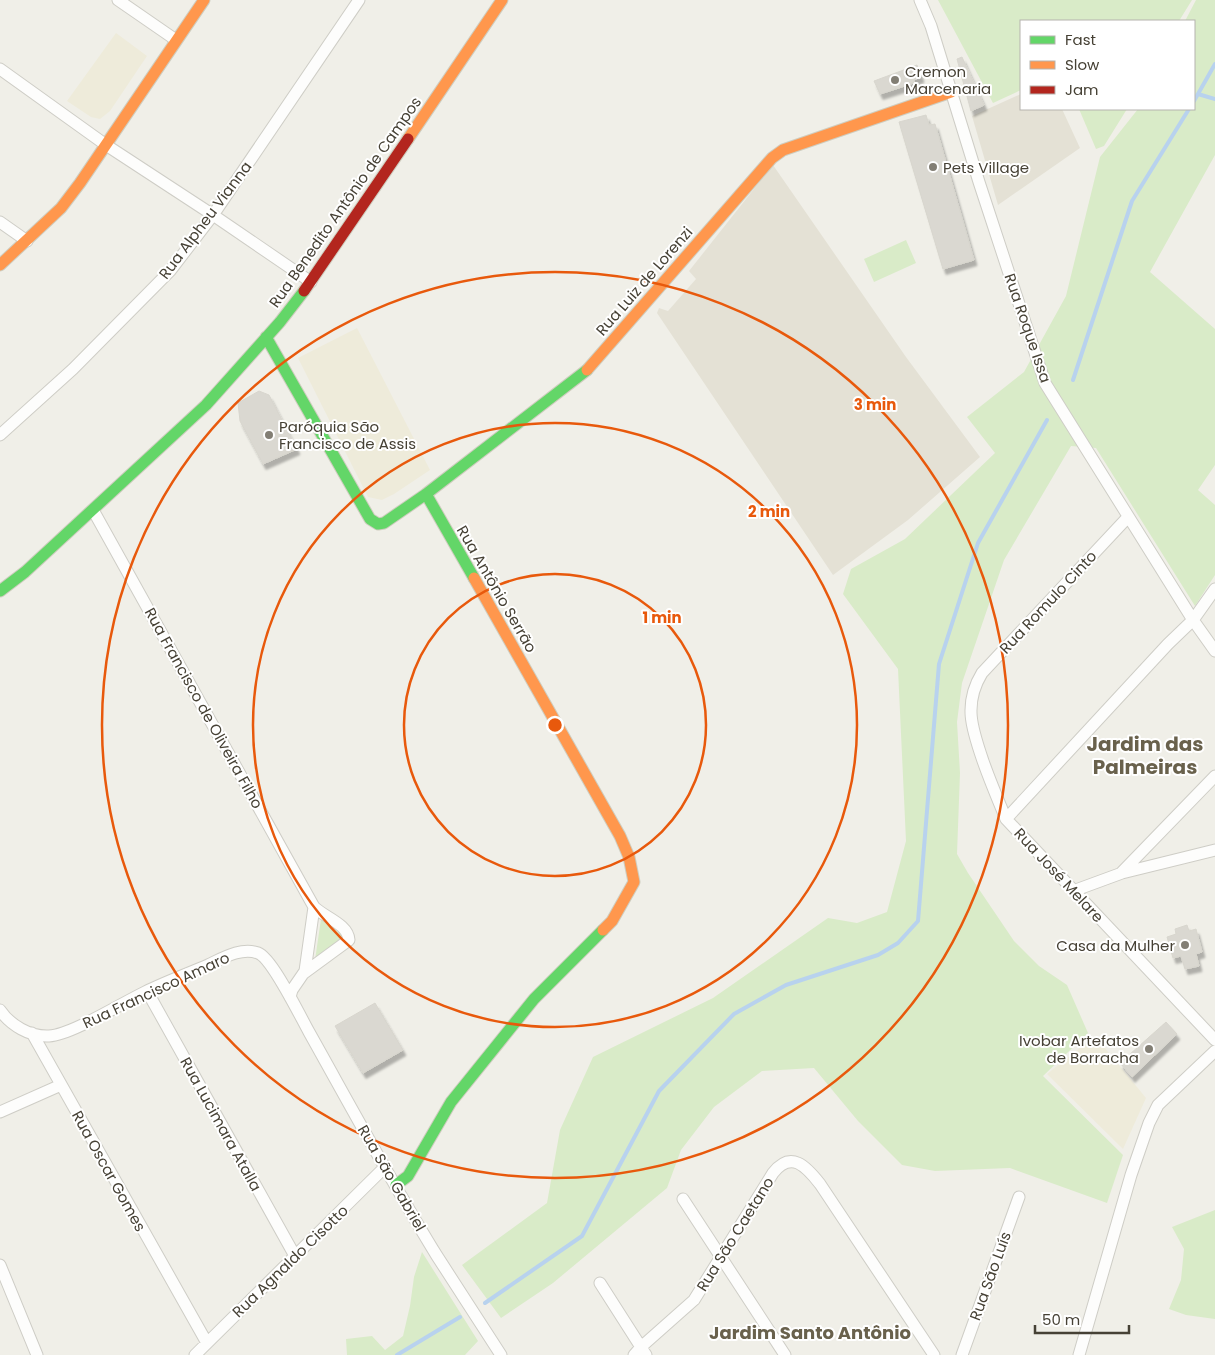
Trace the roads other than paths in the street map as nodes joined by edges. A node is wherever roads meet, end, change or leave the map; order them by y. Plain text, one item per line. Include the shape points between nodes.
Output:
1 (118, 0) edge
2 (204, 0) edge
3 (358, 0) edge
4 (502, 0) edge
5 (920, 0) edge
6 (176, 40) junction
7 (0, 69) edge
8 (951, 92) junction
9 (106, 144) junction
10 (214, 215) junction
11 (0, 222) edge
12 (27, 241) junction
13 (0, 264) edge
14 (311, 282) junction
15 (266, 337) junction
16 (0, 435) edge
17 (426, 494) junction
18 (93, 510) junction
19 (1128, 517) junction
20 (1215, 589) edge
21 (0, 591) edge
22 (1193, 620) junction
23 (1215, 651) edge
24 (1215, 776) edge
25 (1006, 819) junction
26 (1215, 850) edge
27 (1122, 873) junction
28 (1074, 891) junction
29 (314, 907) junction
30 (304, 972) junction
31 (147, 991) junction
32 (290, 997) junction
33 (0, 1010) edge
34 (32, 1033) junction
35 (1215, 1040) edge
36 (1215, 1051) edge
37 (61, 1085) junction
38 (0, 1112) edge
39 (385, 1167) junction
40 (396, 1185) junction
41 (1019, 1197) dead end
42 (683, 1199) dead end
43 (295, 1256) junction
44 (721, 1257) junction
45 (0, 1265) edge
46 (600, 1284) dead end
47 (207, 1343) junction
48 (640, 1352) edge
49 (38, 1355) edge
50 (195, 1355) edge
51 (501, 1355) edge
52 (784, 1355) edge
53 (934, 1355) edge
54 (962, 1355) edge
55 (1080, 1355) edge

1 - 6 street
2 - 6 street
3 - 10 street, Rua Alpheu Vianna
4 - 14 street, Rua Benedito Antônio de Campos
5 - 8 street, Rua Roque Issa
6 - 9 street
7 - 9 street
8 - 17 street, Rua Luiz de Lorenzi via 783,150 772,158 585,372
8 - 19 street, Rua Roque Issa via 1044,382
9 - 10 street
9 - 12 street via 61,208
10 - 14 street
10 - 16 street, Rua Alpheu Vianna via 157,285 73,369
11 - 12 street
12 - 13 street
14 - 15 street, Rua Benedito Antônio de Campos
15 - 17 street, Rua Luiz de Lorenzi via 370,519 384,523
15 - 18 street, Rua Benedito Antônio de Campos via 206,405
17 - 40 street, Rua Antônio Serrão via 620,836 634,882 612,921 534,999 451,1102 408,1176
18 - 21 street, Rua Benedito Antônio de Campos
18 - 29 street, Rua Francisco de Oliveira Filho
19 - 22 street, Rua Roque Issa
19 - 25 street, Rua Romulo Cinto via 982,673 973,690 972,725
20 - 22 street
22 - 23 street, Rua Roque Issa
22 - 25 street
24 - 27 street
25 - 28 street, Rua José Melare
26 - 27 street
27 - 28 street
28 - 35 street, Rua José Melare
29 - 30 street, Rua Francisco de Oliveira Filho
29 - 30 street, Rua Francisco de Oliveira Filho via 342,928 349,940
30 - 32 street, Rua Francisco de Oliveira Filho
31 - 32 street, Rua Francisco Amaro via 235,953 253,952 265,957
31 - 34 street, Rua Francisco Amaro via 67,1031 50,1036
31 - 43 street, Rua Lucimara Atalla
32 - 39 street, Rua São Gabriel
33 - 34 street via 12,1022
34 - 37 street, Rua Oscar Gomes
36 - 55 street via 1158,1105 1149,1124 1131,1175
37 - 38 street
37 - 47 street, Rua Oscar Gomes
39 - 40 street, Rua São Gabriel
39 - 43 street, Rua Agnaldo Cisotto
40 - 51 street, Rua São Gabriel
41 - 54 street, Rua São Luís
42 - 44 street
43 - 47 street, Rua Agnaldo Cisotto
44 - 48 street, Rua São Caetano via 694,1300
44 - 52 street
44 - 53 street, Rua São Caetano via 778,1167 786,1162 798,1163 809,1170 820,1184
45 - 49 street
46 - 48 street
47 - 50 street, Rua Agnaldo Cisotto

